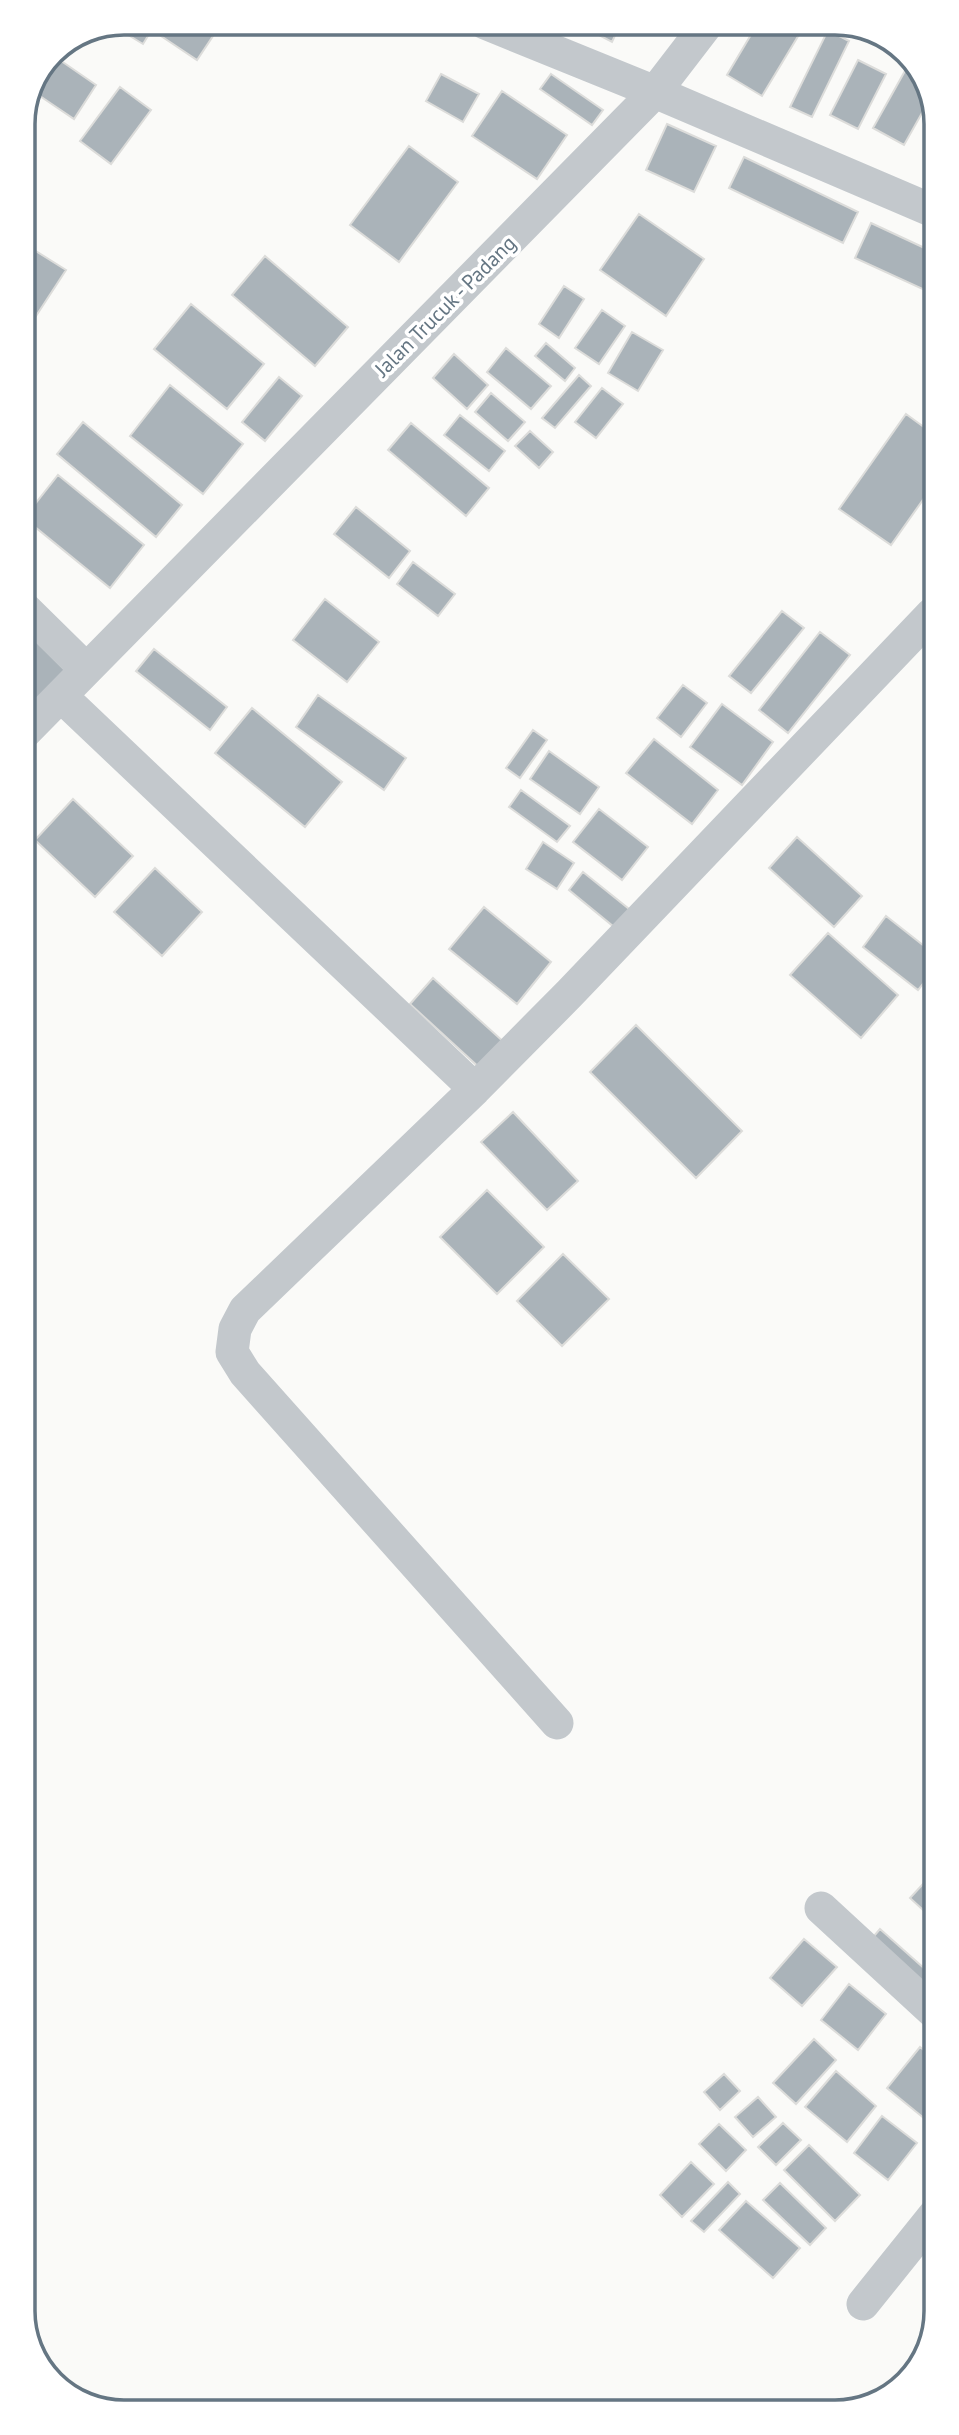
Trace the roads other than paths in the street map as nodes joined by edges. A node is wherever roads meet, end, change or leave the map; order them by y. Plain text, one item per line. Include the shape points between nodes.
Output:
1 (515, 35) edge
2 (699, 35) edge
3 (655, 92) junction
4 (924, 207) edge
5 (35, 619) edge
6 (924, 622) edge
7 (86, 669) junction
8 (61, 696) junction
9 (35, 722) edge
10 (475, 1089) junction
11 (557, 1723) dead end
12 (821, 1908) dead end
13 (924, 2003) edge
14 (924, 2228) edge
15 (863, 2304) dead end

1 - 3 street
2 - 3 street, Jalan Trucuk - Padang
3 - 4 street
3 - 7 street, Jalan Trucuk - Padang
5 - 7 street
6 - 10 street
7 - 8 street, Jalan Trucuk - Padang
8 - 9 street, Jalan Trucuk - Padang
8 - 10 street
10 - 11 street via 245,1310 235,1329 232,1352 245,1373
12 - 13 street
14 - 15 street

